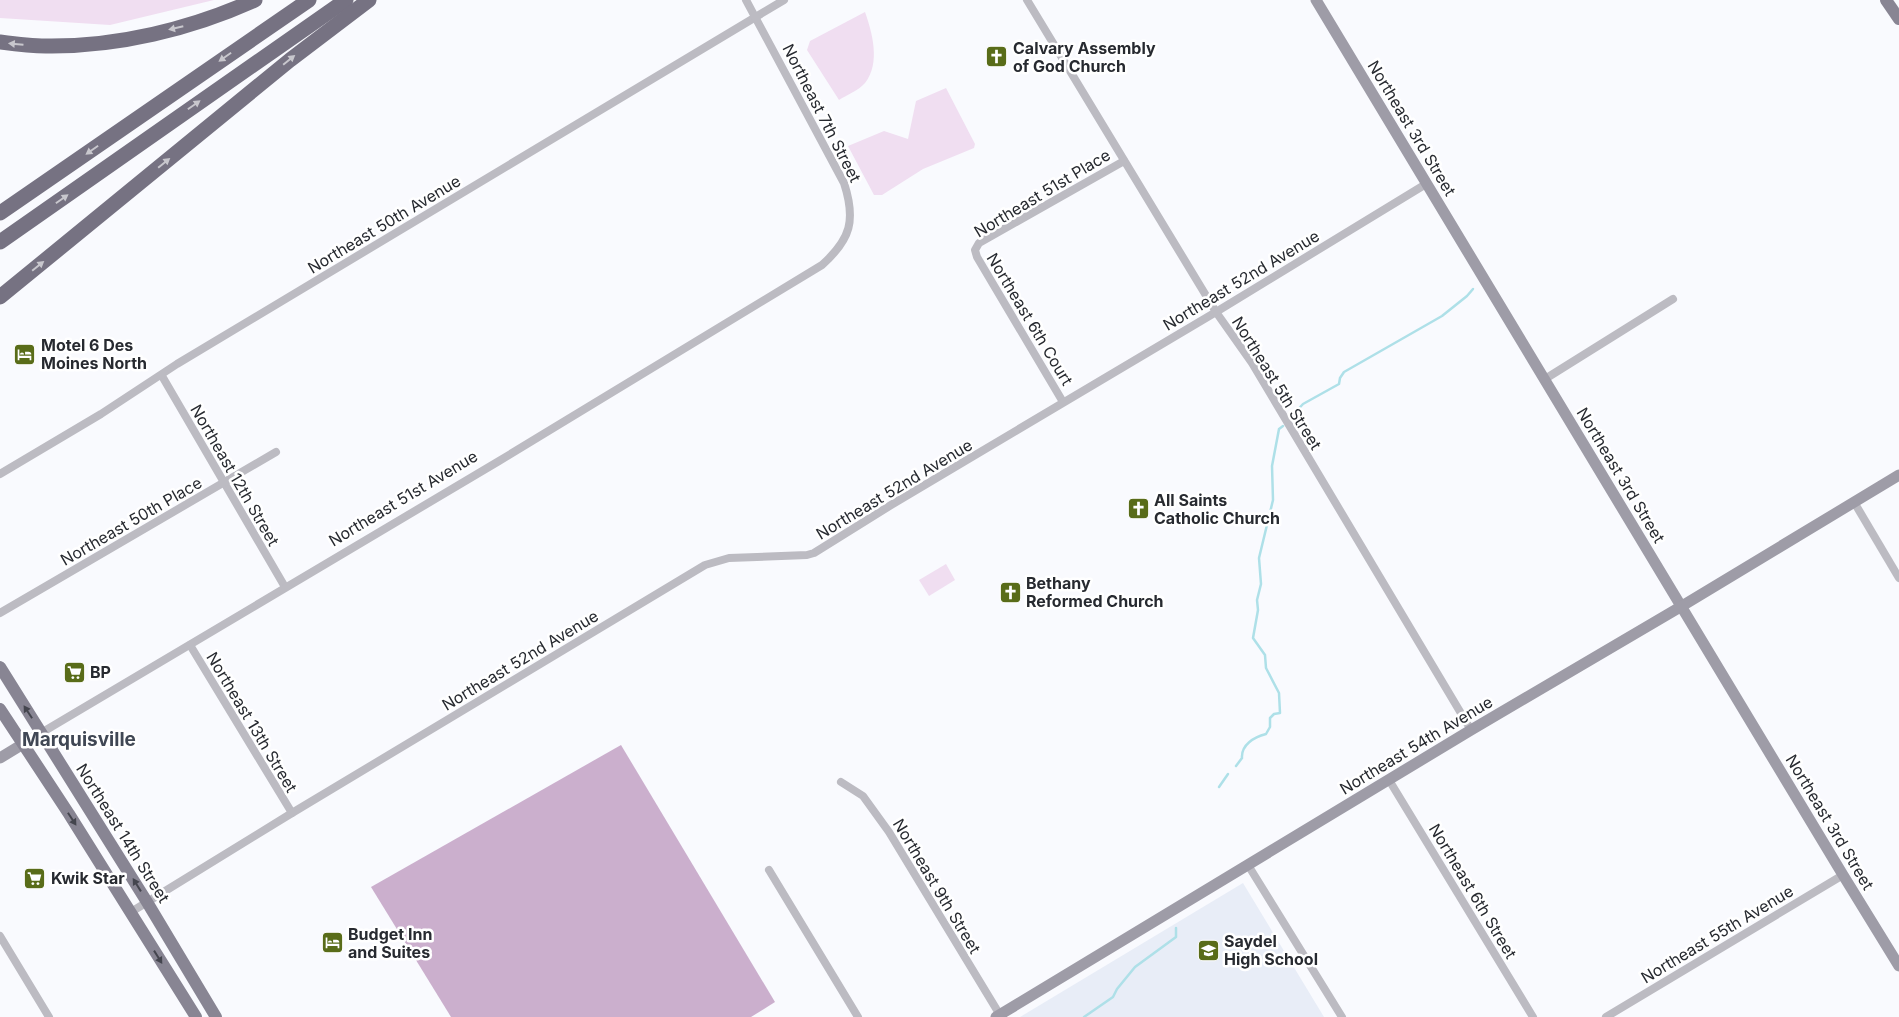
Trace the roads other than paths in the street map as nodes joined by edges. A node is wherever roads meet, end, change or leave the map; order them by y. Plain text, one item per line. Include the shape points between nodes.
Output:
1 (255, 0) edge
2 (309, 0) edge
3 (346, 0) edge
4 (369, 0) edge
5 (746, 0) edge
6 (784, 0) edge
7 (1027, 0) edge
8 (1316, 0) edge
9 (1886, 0) edge
10 (756, 16) junction
11 (1899, 19) edge
12 (0, 42) edge
13 (1124, 161) junction
14 (1426, 184) junction
15 (0, 213) edge
16 (0, 242) edge
17 (975, 250) joint
18 (822, 265) joint
19 (0, 297) edge
20 (1673, 299) dead end
21 (1216, 312) junction
22 (162, 376) junction
23 (1545, 379) junction
24 (1063, 402) junction
25 (276, 452) dead end
26 (0, 474) edge
27 (1899, 475) edge
28 (223, 483) junction
29 (1854, 502) junction
30 (1899, 578) edge
31 (285, 587) junction
32 (1682, 606) junction
33 (0, 613) edge
34 (190, 645) junction
35 (0, 667) edge
36 (0, 710) edge
37 (1472, 730) junction
38 (41, 733) junction
39 (23, 744) junction
40 (0, 758) edge
41 (1389, 780) junction
42 (841, 782) dead end
43 (292, 813) junction
44 (1248, 865) junction
45 (769, 870) dead end
46 (1843, 875) junction
47 (147, 902) junction
48 (131, 912) junction
49 (0, 936) edge
50 (1899, 966) edge
51 (998, 1016) edge
52 (49, 1017) edge
53 (196, 1017) edge
54 (216, 1017) edge
55 (858, 1017) edge
56 (1342, 1017) edge
57 (1533, 1017) edge
58 (1606, 1017) edge

1 -> 12 highway via 199,23 108,42 46,46
2 -> 15 highway
16 -> 3 highway
19 -> 4 highway via 290,60
5 - 10 street, Northeast 7th Street
6 - 10 street, Northeast 50th Avenue
7 - 13 street, Northeast 5th Street
8 - 14 street, Northeast 3rd Street
9 - 11 main road
10 - 18 street, Northeast 7th Street via 836,167 849,198 851,212 845,240
10 - 22 street, Northeast 50th Avenue
13 - 17 street, Northeast 51st Place via 979,243
13 - 21 street, Northeast 5th Street
14 - 21 street, Northeast 52nd Avenue
14 - 23 street, Northeast 3rd Street
17 - 24 street, Northeast 6th Court
18 - 31 street, Northeast 51st Avenue
20 - 23 street
21 - 24 street, Northeast 52nd Avenue
21 - 37 street, Northeast 5th Street via 1252,364
22 - 26 street, Northeast 50th Avenue
22 - 28 street, Northeast 12th Street
23 - 32 street, Northeast 3rd Street
24 - 43 street, Northeast 52nd Avenue via 814,553 729,558 705,565
25 - 28 street, Northeast 50th Place
27 - 29 street, Northeast 54th Avenue
28 - 31 street, Northeast 12th Street
28 - 33 street, Northeast 50th Place
29 - 30 street
29 - 32 street, Northeast 54th Avenue
31 - 34 street, Northeast 51st Avenue
32 - 37 street, Northeast 54th Avenue
32 - 46 street, Northeast 3rd Street
34 - 38 street, Northeast 51st Avenue
34 - 43 street, Northeast 13th Street
38 -> 35 main road, Northeast 14th Street
36 - 39 main road
37 - 41 street, Northeast 54th Avenue
38 - 39 street, Northeast 51st Avenue
47 -> 38 main road, Northeast 14th Street
39 - 40 street, Northeast 51st Avenue
39 -> 48 main road
41 - 44 street, Northeast 54th Avenue
41 - 57 street, Northeast 6th Street
42 - 51 street, Northeast 9th Street via 863,796 889,832
43 - 47 street, Northeast 52nd Avenue
44 - 51 street, Northeast 54th Avenue
44 - 56 street
45 - 55 street
46 - 50 street, Northeast 3rd Street
46 - 58 street, Northeast 55th Avenue
47 - 48 street, Northeast 52nd Avenue
47 - 54 main road, Northeast 14th Street
48 -> 53 main road
49 - 52 street

